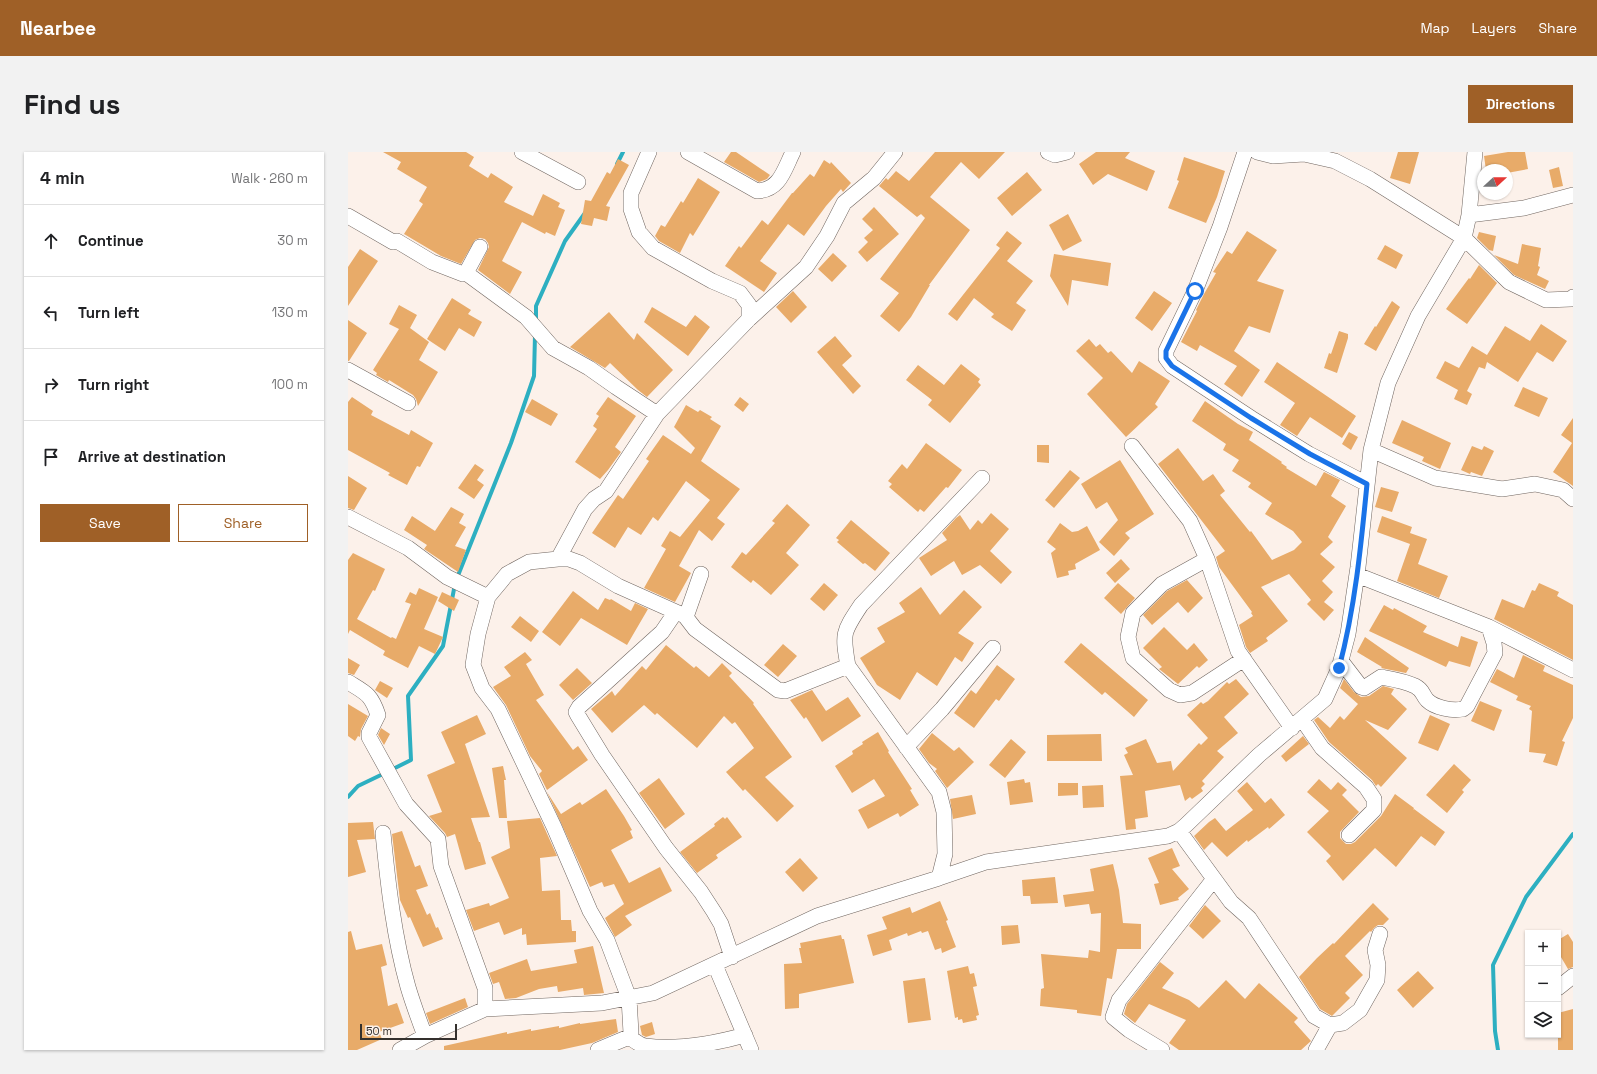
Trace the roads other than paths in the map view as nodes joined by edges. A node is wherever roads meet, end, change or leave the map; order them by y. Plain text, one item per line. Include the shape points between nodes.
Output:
1 (522, 152) edge
2 (649, 152) edge
3 (688, 152) edge
4 (793, 152) edge
5 (895, 152) edge
6 (1048, 152) edge
7 (1068, 152) edge
8 (1245, 152) edge
9 (1257, 152) edge
10 (1475, 152) edge
11 (1273, 154) edge
12 (578, 182) dead end
13 (1573, 195) edge
14 (1469, 214) junction
15 (348, 216) edge
16 (1464, 238) junction
17 (480, 247) dead end
18 (466, 273) junction
19 (1573, 298) edge
20 (749, 319) junction
21 (348, 370) edge
22 (408, 403) dead end
23 (657, 414) junction
24 (1132, 446) dead end
25 (1371, 450) junction
26 (982, 478) dead end
27 (1367, 484) junction
28 (1573, 499) edge
29 (348, 517) edge
30 (558, 559) junction
31 (1207, 559) junction
32 (701, 574) dead end
33 (1357, 575) junction
34 (488, 597) junction
35 (680, 614) junction
36 (1490, 627) junction
37 (993, 648) dead end
38 (1244, 659) junction
39 (1341, 661) junction
40 (848, 666) junction
41 (1573, 670) edge
42 (348, 682) edge
43 (1297, 723) junction
44 (906, 746) junction
45 (1179, 831) junction
46 (382, 833) dead end
47 (1349, 835) dead end
48 (939, 878) junction
49 (1214, 879) junction
50 (1380, 934) dead end
51 (732, 957) junction
52 (715, 965) junction
53 (1573, 976) edge
54 (1561, 986) edge
55 (629, 998) junction
56 (485, 1009) junction
57 (1330, 1025) junction
58 (745, 1034) junction
59 (425, 1036) junction
60 (628, 1037) junction
61 (604, 1049) edge
62 (400, 1050) edge
63 (751, 1050) edge
64 (1162, 1050) edge
65 (1316, 1050) edge

1 - 12 street
2 - 20 street via 631,193 631,209 638,232 654,248 712,281 740,293 749,305
3 - 4 street via 757,191 778,183
5 - 20 street via 874,178 844,203 827,236 806,267
6 - 7 street via 1056,155
8 - 27 street via 1220,227 1195,291 1166,351 1166,358 1172,366 1251,418 1310,454
9 - 11 street
10 - 14 street
11 - 16 street via 1304,154 1335,161 1370,179
13 - 14 street via 1524,208
14 - 16 street
15 - 18 street via 432,262
16 - 19 street via 1509,282 1546,300
16 - 25 street via 1418,316 1388,383
17 - 18 street
18 - 23 street via 526,316 552,348 589,368
20 - 23 street
21 - 22 street
23 - 30 street via 606,491 585,509
24 - 31 street via 1190,521
25 - 27 street
25 - 28 street via 1435,478 1502,489 1535,484 1563,490
26 - 40 street via 861,606 846,629 844,645
27 - 33 street
29 - 34 street via 408,548 447,577
30 - 34 street via 529,562 507,574
30 - 35 street via 580,563 618,586
31 - 38 street via 1238,651
31 - 38 street via 1162,584 1133,613 1128,637 1133,658 1168,690 1180,695 1192,693
32 - 35 street via 687,614
33 - 36 street
33 - 39 street
34 - 55 street via 473,665 482,688 498,709 582,892 607,940
35 - 40 street via 695,629 778,690 785,691
35 - 51 street via 576,712 602,756 714,912 721,924
36 - 39 street via 1495,653 1463,709 1445,709 1427,700 1422,690 1414,685 1381,677 1364,688
36 - 41 street
37 - 44 street via 942,709
38 - 43 street
39 - 43 street via 1325,699
40 - 44 street
42 - 56 street via 367,693 374,702 378,715 369,737 406,804 438,839 441,866 486,988
43 - 45 street via 1259,755
43 - 47 street via 1366,787 1374,799 1374,810
44 - 48 street via 939,792 944,812 945,854
45 - 48 street via 1168,836 986,862
45 - 49 street
46 - 59 street via 399,949 408,988
48 - 51 street via 817,916
49 - 57 street via 1231,902 1249,918 1314,1016
49 - 64 street via 1119,1000 1114,1012 1113,1017 1129,1030
50 - 57 street via 1375,950 1377,980 1360,1010 1344,1023
51 - 52 street
52 - 55 street via 653,993
52 - 58 street
53 - 54 street
55 - 56 street via 602,1003
55 - 60 street via 632,1027
56 - 59 street
57 - 65 street
58 - 60 street via 708,1045 669,1049 643,1046
58 - 63 street
59 - 62 street
60 - 61 street

